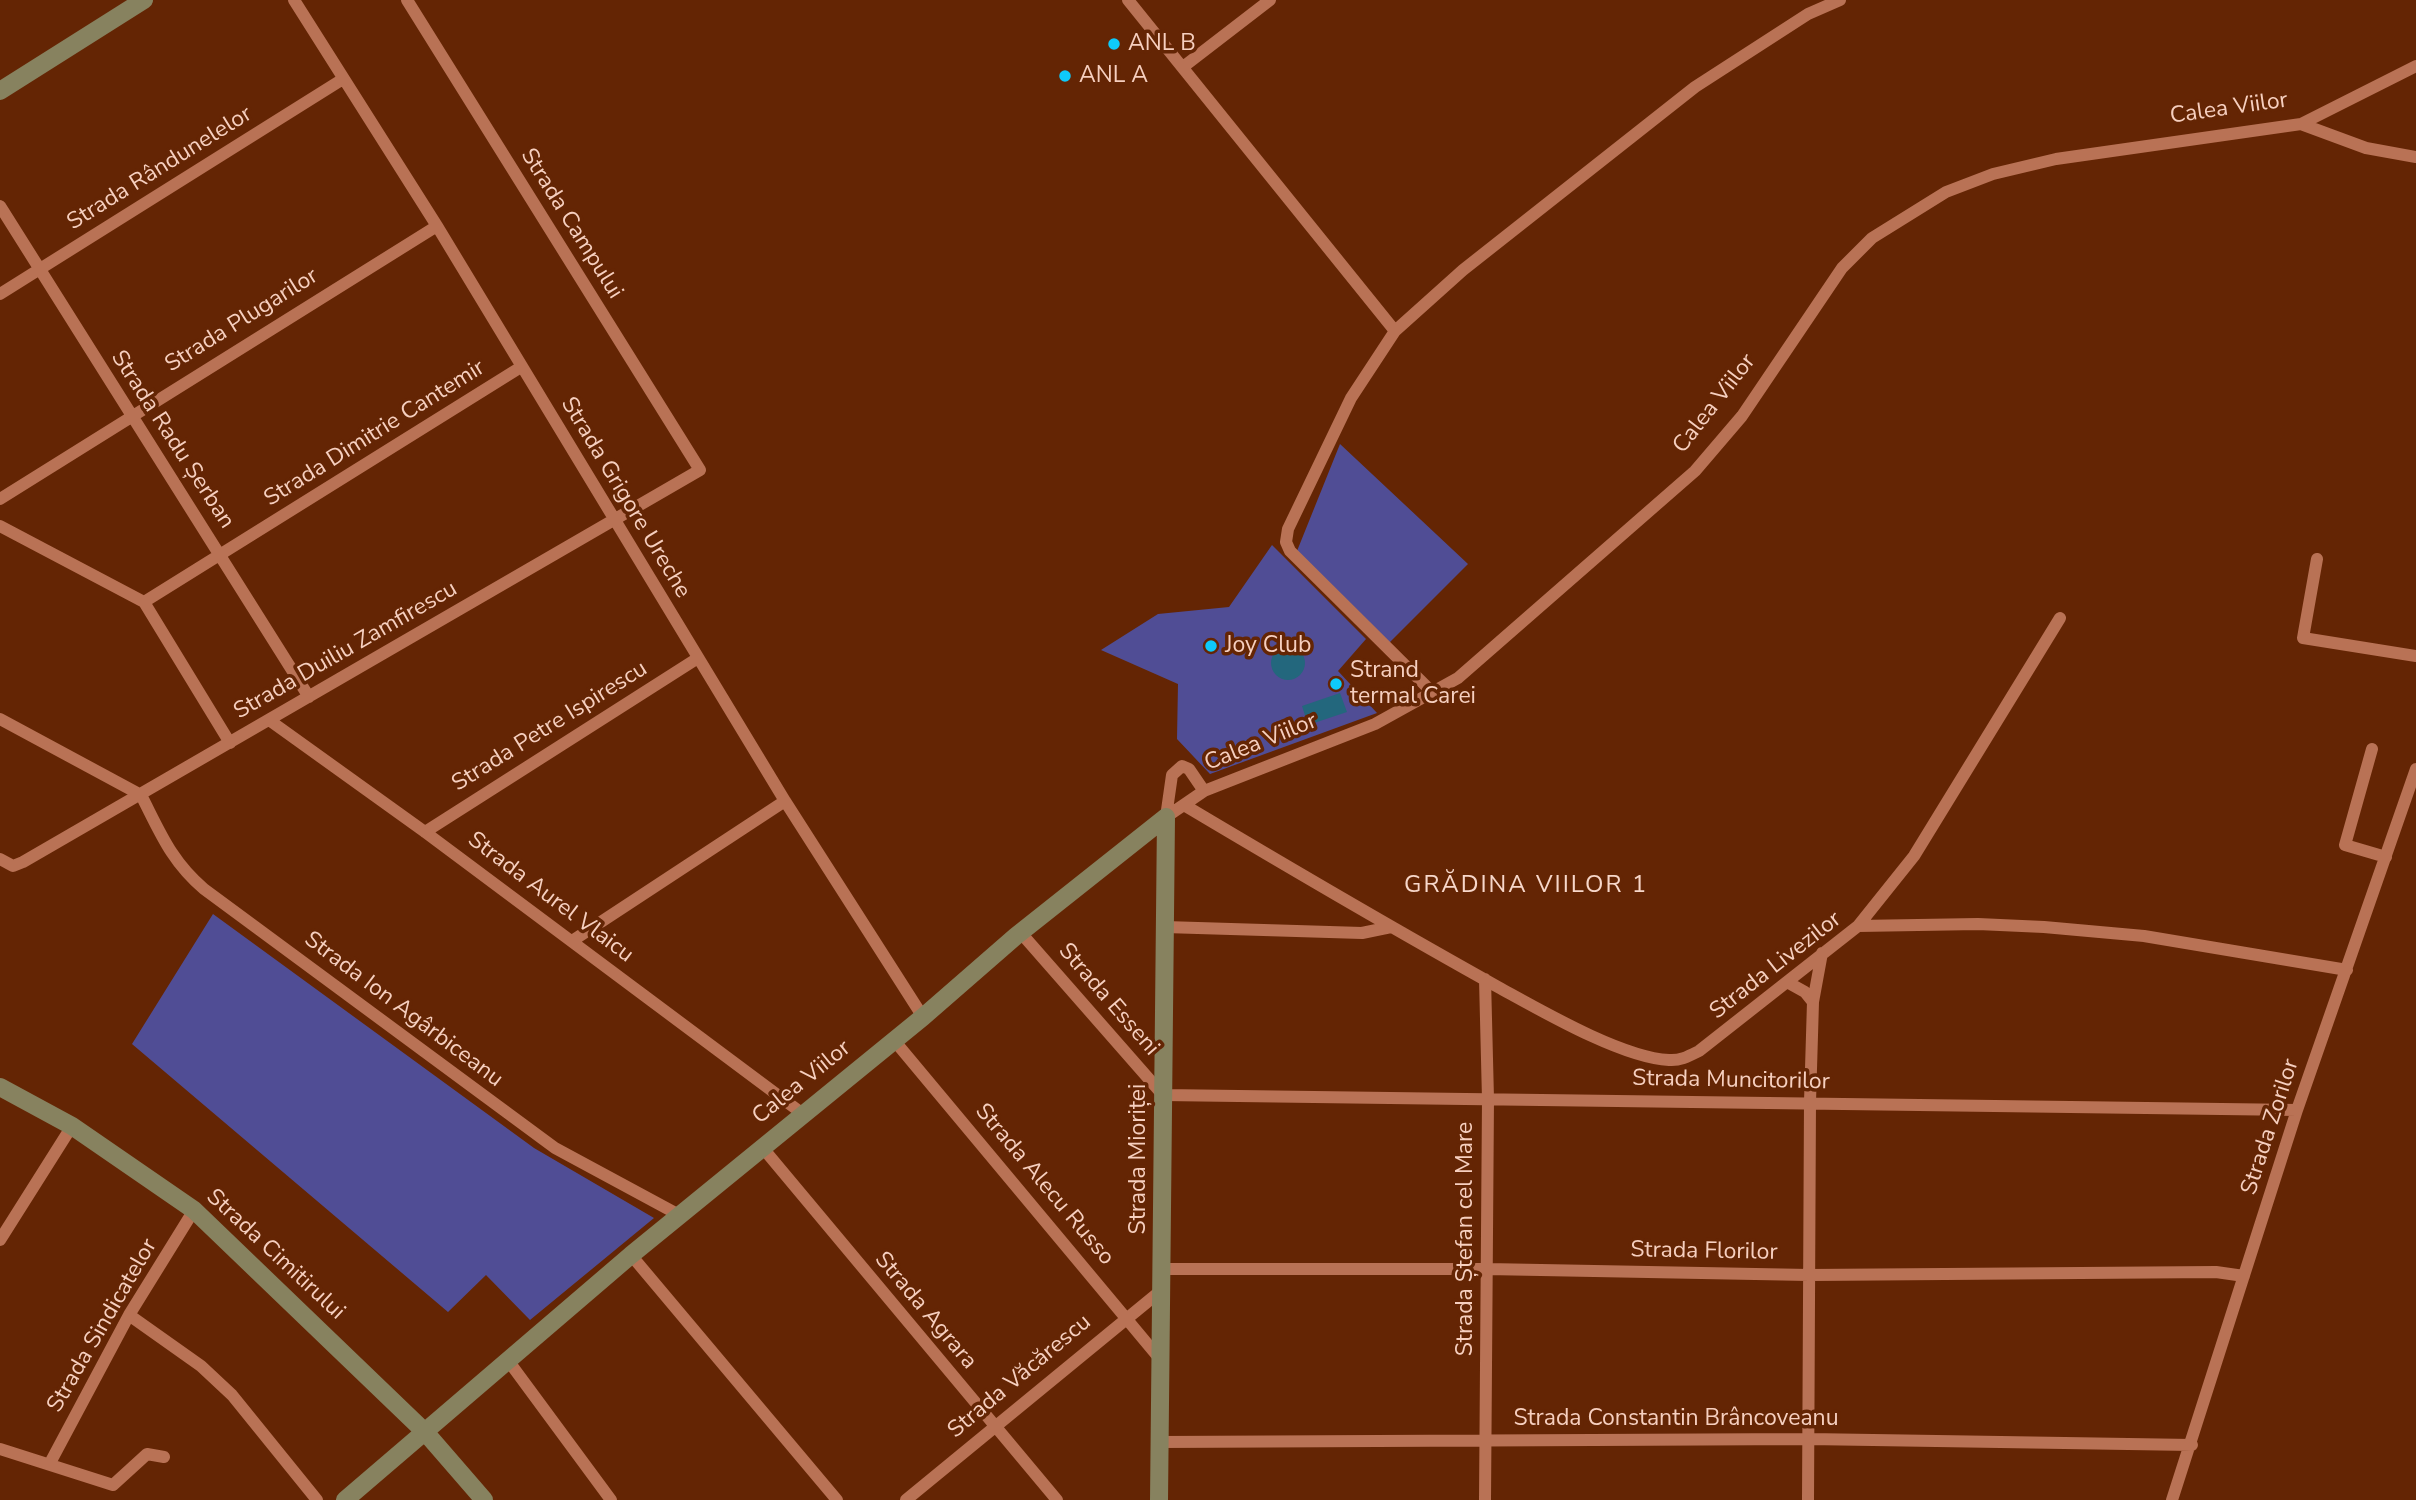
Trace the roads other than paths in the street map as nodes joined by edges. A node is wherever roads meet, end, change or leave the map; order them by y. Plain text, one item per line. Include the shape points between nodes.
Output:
1 (144, 0) edge
2 (294, 0) edge
3 (407, 0) edge
4 (1128, 0) edge
5 (1270, 0) edge
6 (1840, 0) edge
7 (122, 6) edge
8 (2416, 66) edge
9 (1183, 67) junction
10 (343, 79) junction
11 (0, 91) edge
12 (2301, 124) junction
13 (2416, 158) edge
14 (0, 206) edge
15 (437, 226) junction
16 (38, 270) junction
17 (0, 294) edge
18 (1395, 331) junction
19 (521, 367) junction
20 (131, 415) junction
21 (700, 470) joint
22 (0, 499) edge
23 (614, 521) junction
24 (0, 526) edge
25 (222, 556) junction
26 (2317, 559) dead end
27 (144, 602) junction
28 (2060, 618) dead end
29 (2416, 656) edge
30 (698, 659) junction
31 (1434, 694) junction
32 (309, 697) junction
33 (0, 719) edge
34 (269, 720) junction
35 (230, 743) junction
36 (2372, 749) dead end
37 (2416, 769) edge
38 (1205, 791) junction
39 (141, 794) junction
40 (785, 801) junction
41 (1184, 805) junction
42 (1166, 817) junction
43 (425, 832) junction
44 (2386, 857) junction
45 (0, 859) edge
46 (1858, 926) junction
47 (1165, 927) junction
48 (1391, 927) junction
49 (1021, 933) junction
50 (572, 941) junction
51 (1822, 953) junction
52 (2347, 970) junction
53 (1485, 979) junction
54 (1787, 982) junction
55 (1813, 1002) junction
56 (923, 1017) junction
57 (893, 1039) junction
58 (0, 1087) edge
59 (1163, 1095) junction
60 (1488, 1100) junction
61 (1810, 1102) junction
62 (2297, 1110) junction
63 (803, 1114) junction
64 (72, 1126) junction
65 (762, 1147) junction
66 (194, 1210) junction
67 (681, 1216) junction
68 (0, 1240) edge
69 (631, 1255) junction
70 (1162, 1269) junction
71 (1487, 1269) junction
72 (1809, 1275) junction
73 (2244, 1276) junction
74 (1163, 1289) junction
75 (129, 1315) junction
76 (1126, 1316) junction
77 (507, 1359) junction
78 (1160, 1359) junction
79 (993, 1426) junction
80 (426, 1433) junction
81 (1809, 1439) junction
82 (1486, 1441) junction
83 (1160, 1442) junction
84 (2192, 1445) junction
85 (0, 1448) edge
86 (164, 1457) dead end
87 (50, 1463) junction
88 (317, 1500) edge
89 (345, 1500) edge
90 (484, 1500) edge
91 (611, 1500) edge
92 (837, 1500) edge
93 (906, 1500) edge
94 (1057, 1500) edge
95 (1159, 1500) edge
96 (1485, 1500) edge
97 (1808, 1500) edge
98 (2172, 1500) edge

1 - 7 street
2 - 10 street, Strada Grigore Ureche
3 - 21 street, Strada Campului
4 - 9 street
5 - 9 street
6 - 18 street via 1808,14 1695,87 1463,270
7 - 11 street
8 - 12 street, Calea Viilor
9 - 18 street
10 - 15 street, Strada Grigore Ureche
10 - 16 street, Strada Rândunelelor
12 - 13 street via 2356,146
12 - 31 street, Calea Viilor via 2056,159 1993,174 1946,192 1872,238 1842,268 1742,416 1695,471
14 - 16 street, Strada Radu Șerban
15 - 19 street, Strada Grigore Ureche
15 - 20 street, Strada Plugarilor
16 - 17 street, Strada Rândunelelor
16 - 20 street, Strada Radu Șerban
18 - 31 street via 1351,398 1288,529 1286,542
19 - 23 street, Strada Grigore Ureche
19 - 25 street, Strada Dimitrie Cantemir
20 - 22 street, Strada Plugarilor
20 - 25 street, Strada Radu Șerban
21 - 23 street, Strada Duiliu Zamfirescu
23 - 30 street, Strada Grigore Ureche
23 - 32 street, Strada Duiliu Zamfirescu
24 - 27 street
25 - 27 street, Strada Dimitrie Cantemir
25 - 32 street, Strada Radu Șerban
26 - 29 street via 2303,638
27 - 35 street
28 - 46 street via 1913,856
30 - 40 street, Strada Grigore Ureche
30 - 43 street, Strada Petre Ispirescu
31 - 38 street, Calea Viilor via 1375,724
32 - 34 street, Strada Duiliu Zamfirescu
33 - 39 street
34 - 35 street, Strada Duiliu Zamfirescu
34 - 43 street, Strada Aurel Vlaicu
35 - 39 street, Strada Duiliu Zamfirescu
36 - 44 street via 2345,845
37 - 44 street, Strada Zorilor
38 - 41 street, Calea Viilor
38 - 42 street via 1189,769 1177,769 1172,775
39 - 45 street, Strada Duiliu Zamfirescu via 13,866
39 - 67 street, Strada Ion Agârbiceanu via 170,853 204,888 555,1148
40 - 50 street
40 - 56 street, Strada Grigore Ureche
41 - 42 street, Calea Viilor
41 - 48 street, Strada Livezilor
42 - 47 street, Strada Mioriței
42 - 49 street, Calea Viilor
43 - 50 street, Strada Aurel Vlaicu
44 - 52 street, Strada Zorilor
46 - 51 street, Strada Livezilor
46 - 52 street, Strada Livezilor via 2044,927 2144,936
47 - 48 street via 1362,933
47 - 59 street, Strada Mioriței
48 - 53 street, Strada Livezilor
49 - 56 street, Calea Viilor
49 - 59 street, Strada Esseni
50 - 63 street, Strada Aurel Vlaicu
51 - 54 street, Strada Livezilor
51 - 55 street
52 - 62 street, Strada Zorilor
53 - 54 street, Strada Livezilor via 1628,1050 1668,1060 1684,1059 1699,1051
53 - 60 street, Strada Ștefan cel Mare
54 - 55 street
55 - 61 street
56 - 57 street, Calea Viilor
57 - 63 street, Calea Viilor
57 - 76 street, Strada Alecu Russo
58 - 64 street, Strada Cimitirului
59 - 60 street, Strada Muncitorilor
59 - 70 street, Strada Mioriței
60 - 61 street, Strada Muncitorilor
60 - 71 street, Strada Ștefan cel Mare
61 - 62 street, Strada Muncitorilor
61 - 72 street
62 - 73 street, Strada Zorilor
63 - 65 street, Calea Viilor
64 - 66 street, Strada Cimitirului
64 - 68 street
65 - 67 street, Calea Viilor
65 - 79 street, Strada Agrara
66 - 75 street, Strada Sindicatelor
66 - 80 street, Strada Cimitirului
67 - 69 street, Calea Viilor
69 - 77 street, Calea Viilor
69 - 92 street
70 - 71 street, Strada Florilor
70 - 74 street, Strada Mioriței
71 - 72 street, Strada Florilor
71 - 82 street, Strada Ștefan cel Mare
72 - 73 street, Strada Florilor via 2216,1272
72 - 81 street
73 - 84 street, Strada Zorilor
74 - 76 street, Strada Văcărescu
74 - 78 street, Strada Mioriței
75 - 87 street, Strada Sindicatelor
75 - 88 street via 233,1395
76 - 78 street, Strada Alecu Russo
76 - 79 street, Strada Văcărescu
77 - 80 street, Calea Viilor
77 - 91 street
78 - 83 street, Strada Mioriței
79 - 93 street, Strada Văcărescu
79 - 94 street, Strada Agrara
80 - 89 street, Calea Viilor
80 - 90 street, Strada Cimitirului
81 - 82 street, Strada Constantin Brâncoveanu
81 - 84 street, Strada Constantin Brâncoveanu
81 - 97 street
82 - 83 street, Strada Constantin Brâncoveanu
82 - 96 street, Strada Ștefan cel Mare
83 - 95 street, Strada Mioriței
84 - 98 street, Strada Zorilor
85 - 87 street
86 - 87 street via 147,1454 113,1485

